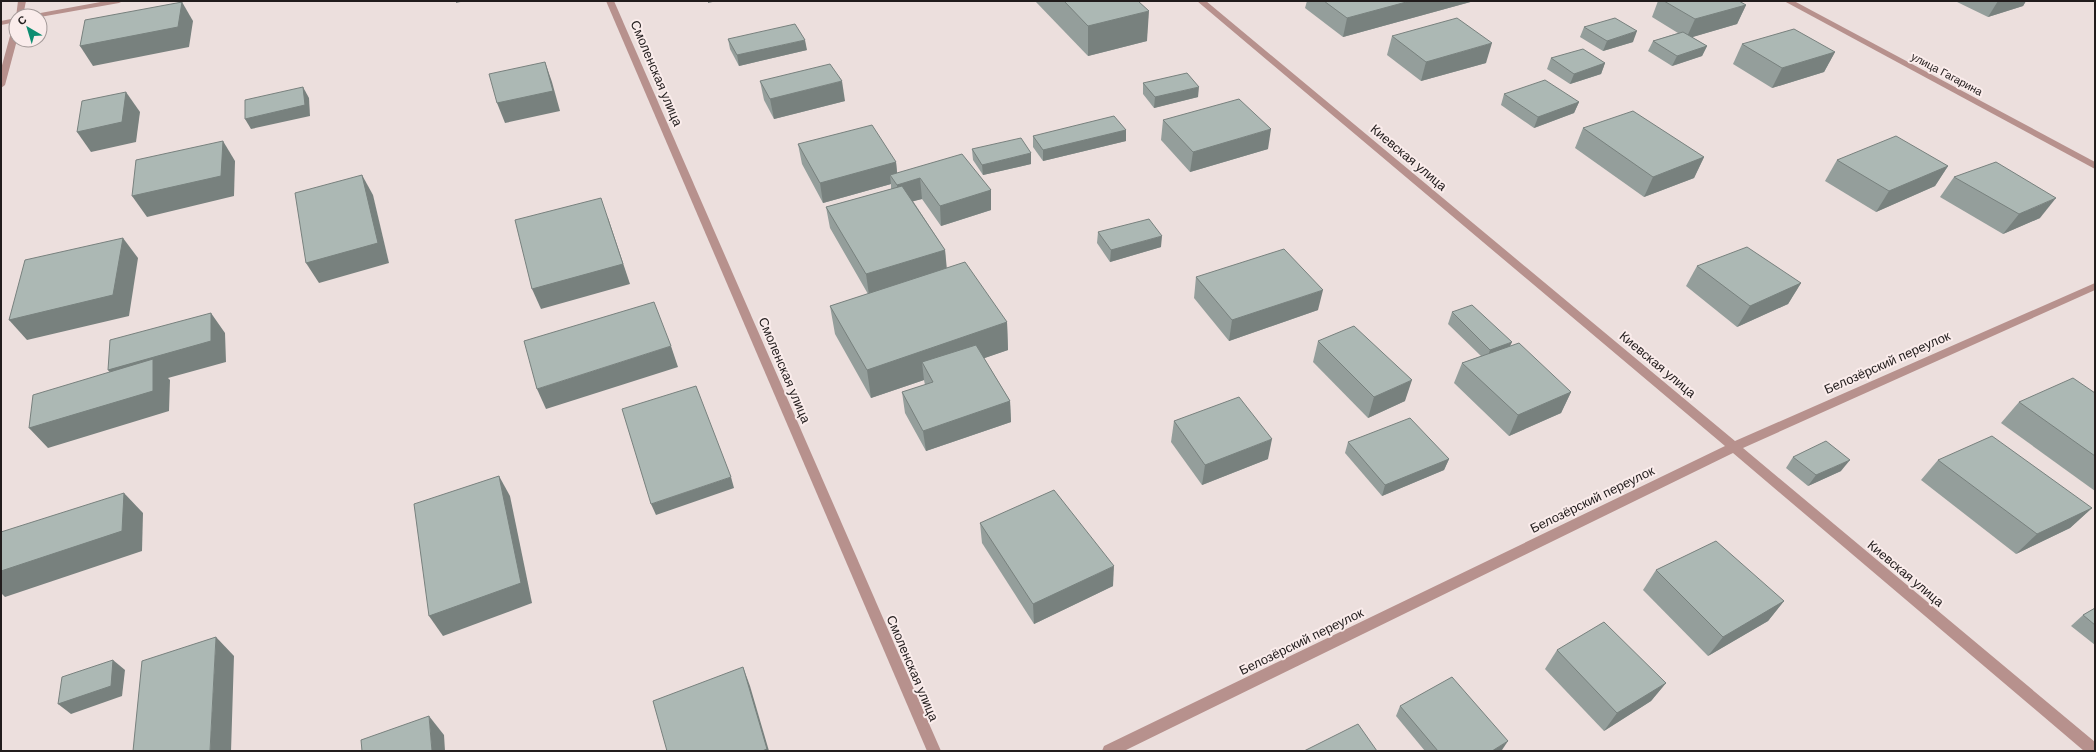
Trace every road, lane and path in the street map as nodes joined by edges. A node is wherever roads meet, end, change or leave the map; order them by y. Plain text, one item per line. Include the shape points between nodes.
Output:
1 (118, 1) edge
2 (610, 1) edge
3 (1201, 1) edge
4 (1788, 1) edge
5 (48, 14) edge
6 (11, 48) edge
7 (1, 85) edge
8 (2095, 166) edge
9 (2095, 286) edge
10 (1734, 447) junction
11 (934, 751) edge
12 (1109, 751) edge
13 (2095, 751) edge

1 - 5 street
2 - 11 street, Смоленская улица
3 - 10 street, Киевская улица
4 - 8 street, улица Гагарина
6 - 7 street
9 - 10 street, Белозёрский переулок
10 - 12 street, Белозёрский переулок
10 - 13 street, Киевская улица

